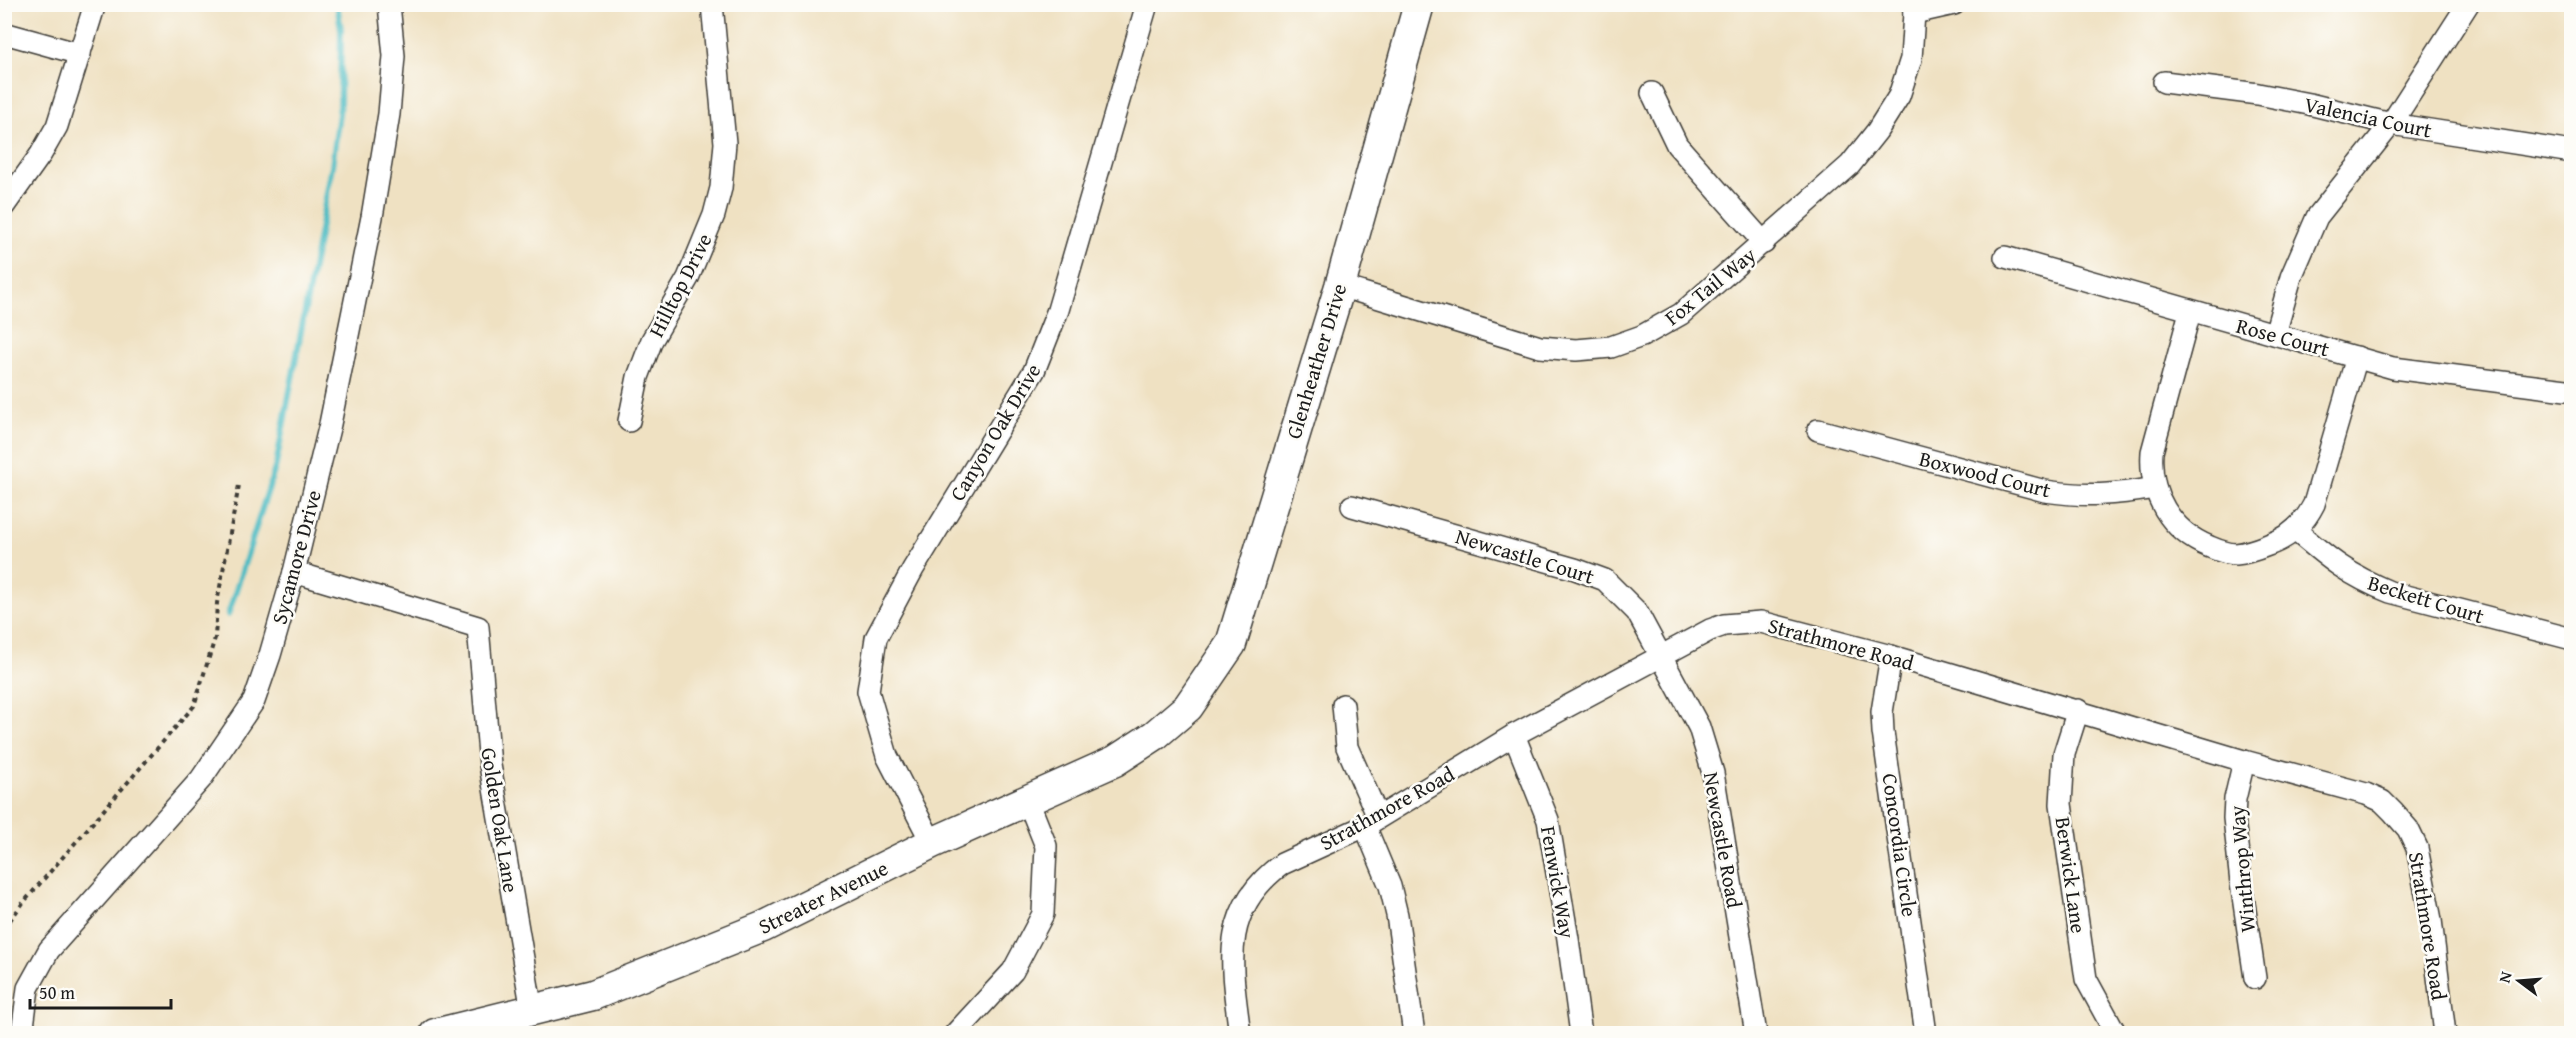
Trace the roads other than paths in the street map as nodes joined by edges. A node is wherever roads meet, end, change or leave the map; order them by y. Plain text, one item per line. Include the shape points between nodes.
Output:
1 (95, 4) edge
2 (389, 4) edge
3 (712, 4) edge
4 (1147, 4) edge
5 (1419, 4) edge
6 (1954, 4) edge
7 (2469, 4) edge
8 (1914, 9) edge
9 (4, 33) edge
10 (80, 54) junction
11 (2164, 82) dead end
12 (1652, 93) dead end
13 (2391, 124) junction
14 (2571, 152) edge
15 (4, 206) edge
16 (1764, 243) junction
17 (2005, 257) dead end
18 (1340, 285) junction
19 (2190, 312) junction
20 (2275, 334) junction
21 (2357, 357) junction
22 (2566, 390) dead end
23 (629, 421) dead end
24 (1818, 430) dead end
25 (2155, 488) junction
26 (1352, 506) dead end
27 (2295, 530) junction
28 (294, 572) junction
29 (2571, 639) edge
30 (1662, 656) junction
31 (1891, 656) junction
32 (1343, 705) dead end
33 (1188, 706) joint
34 (2078, 710) junction
35 (1514, 735) junction
36 (2244, 761) junction
37 (1028, 801) junction
38 (1371, 821) junction
39 (932, 843) junction
40 (2255, 978) dead end
41 (532, 1011) junction
42 (22, 1034) edge
43 (435, 1034) edge
44 (955, 1034) edge
45 (1240, 1034) edge
46 (1414, 1034) edge
47 (1581, 1034) edge
48 (1756, 1034) edge
49 (1926, 1034) edge
50 (2116, 1034) edge
51 (2445, 1034) edge

1 - 10 street
2 - 28 street, Sycamore Drive via 393,56 389,114 372,217 330,424
3 - 23 street, Hilltop Drive via 725,143 721,188 688,278 652,340 638,377
4 - 39 street, Canyon Oak Drive via 1058,310 1034,371 913,569 876,638 868,691 887,756
5 - 18 street, Glenheather Drive
6 - 8 street
7 - 13 street
8 - 16 street, Fox Tail Way via 1911,59 1899,96 1877,131 1850,165
9 - 10 street
10 - 15 street via 57,126
11 - 13 street, Valencia Court via 2258,94
12 - 16 street via 1677,145
13 - 14 street, Valencia Court
13 - 20 street via 2317,217 2291,277
16 - 18 street, Fox Tail Way via 1681,314 1642,336 1611,347 1540,347
17 - 19 street, Rose Court
18 - 33 street, Glenheather Drive via 1231,644
19 - 20 street, Rose Court
19 - 25 street via 2152,452
20 - 21 street, Rose Court
21 - 22 street, Rose Court via 2421,373
21 - 27 street via 2314,504 2307,519
24 - 25 street, Boxwood Court via 2045,491 2113,496
25 - 27 street via 2175,526 2198,543 2235,554 2275,543
26 - 30 street, Newcastle Court via 1605,580 1637,612
27 - 29 street, Beckett Court via 2362,581 2390,592
28 - 41 street, Golden Oak Lane via 478,627 490,765
28 - 42 street, Sycamore Drive via 254,701 201,779 49,950 28,988
30 - 31 street, Strathmore Road via 1717,627 1761,622
30 - 35 street, Strathmore Road
30 - 48 street, Newcastle Road via 1699,727 1713,773
31 - 34 street, Strathmore Road
31 - 49 street, Concordia Circle via 1882,712 1883,732
32 - 38 street via 1347,747
33 - 37 street, Streater Avenue via 1155,735 1115,761
34 - 36 street, Strathmore Road
34 - 50 street, Berwick Lane via 2064,754 2061,804 2086,979
35 - 38 street, Strathmore Road
35 - 47 street, Fenwick Way via 1548,820
36 - 40 street, Winthrop Way via 2234,818
36 - 51 street, Strathmore Road via 2366,794 2382,801 2408,829 2417,848 2431,920
37 - 39 street, Streater Avenue
37 - 44 street via 1046,846 1043,914 1013,971
38 - 45 street, Strathmore Road via 1282,864 1252,891 1234,930 1234,986
38 - 46 street via 1397,915
39 - 41 street, Streater Avenue via 763,927 593,995
41 - 43 street, Streater Avenue

